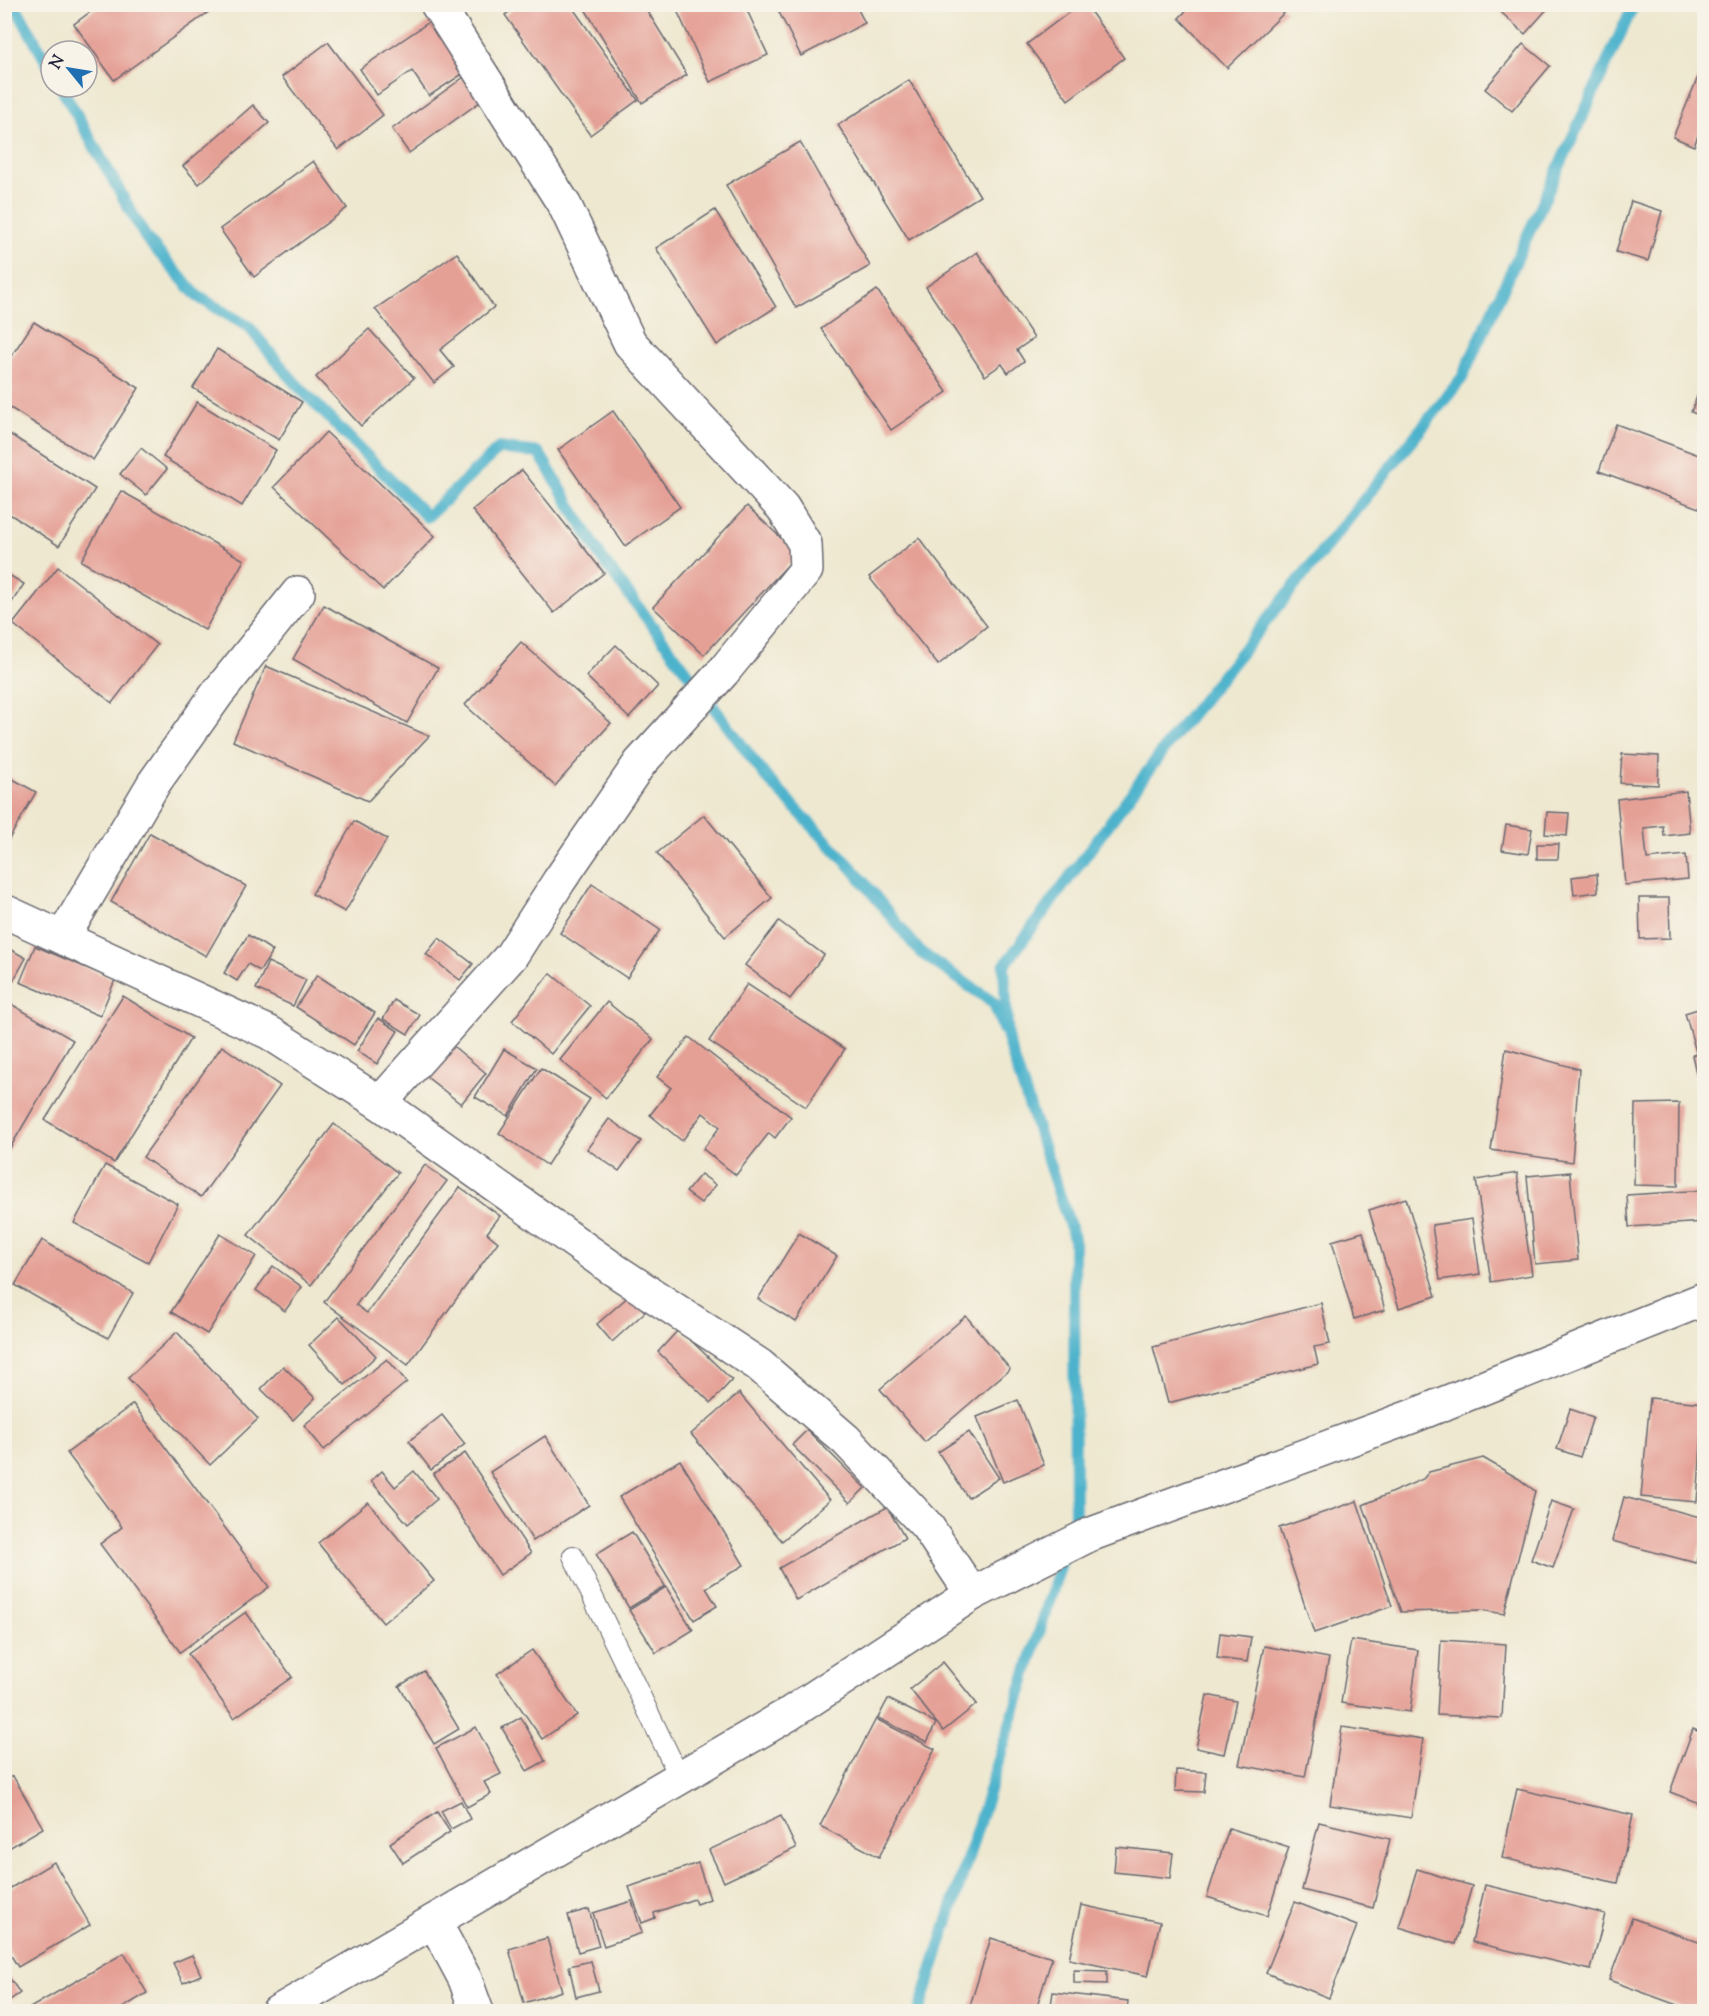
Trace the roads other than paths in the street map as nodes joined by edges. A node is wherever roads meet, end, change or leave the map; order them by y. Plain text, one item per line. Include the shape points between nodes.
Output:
1 (437, 4) edge
2 (298, 593) dead end
3 (4, 910) edge
4 (63, 937) junction
5 (380, 1104) junction
6 (1704, 1299) edge
7 (573, 1556) dead end
8 (972, 1594) junction
9 (680, 1778) junction
10 (434, 1921) junction
11 (278, 2012) edge
12 (477, 2012) edge

1 - 5 street via 565,206 630,343 783,508 805,544 806,570 723,672 640,763 511,956
2 - 4 street via 217,694 154,783
3 - 4 street
4 - 5 street via 270,1033
5 - 8 street via 613,1269 759,1365 846,1440 927,1526
6 - 8 street via 1413,1416 1089,1535
7 - 9 lane
8 - 9 street via 789,1714
9 - 10 street
10 - 11 street
10 - 12 street via 465,1979

